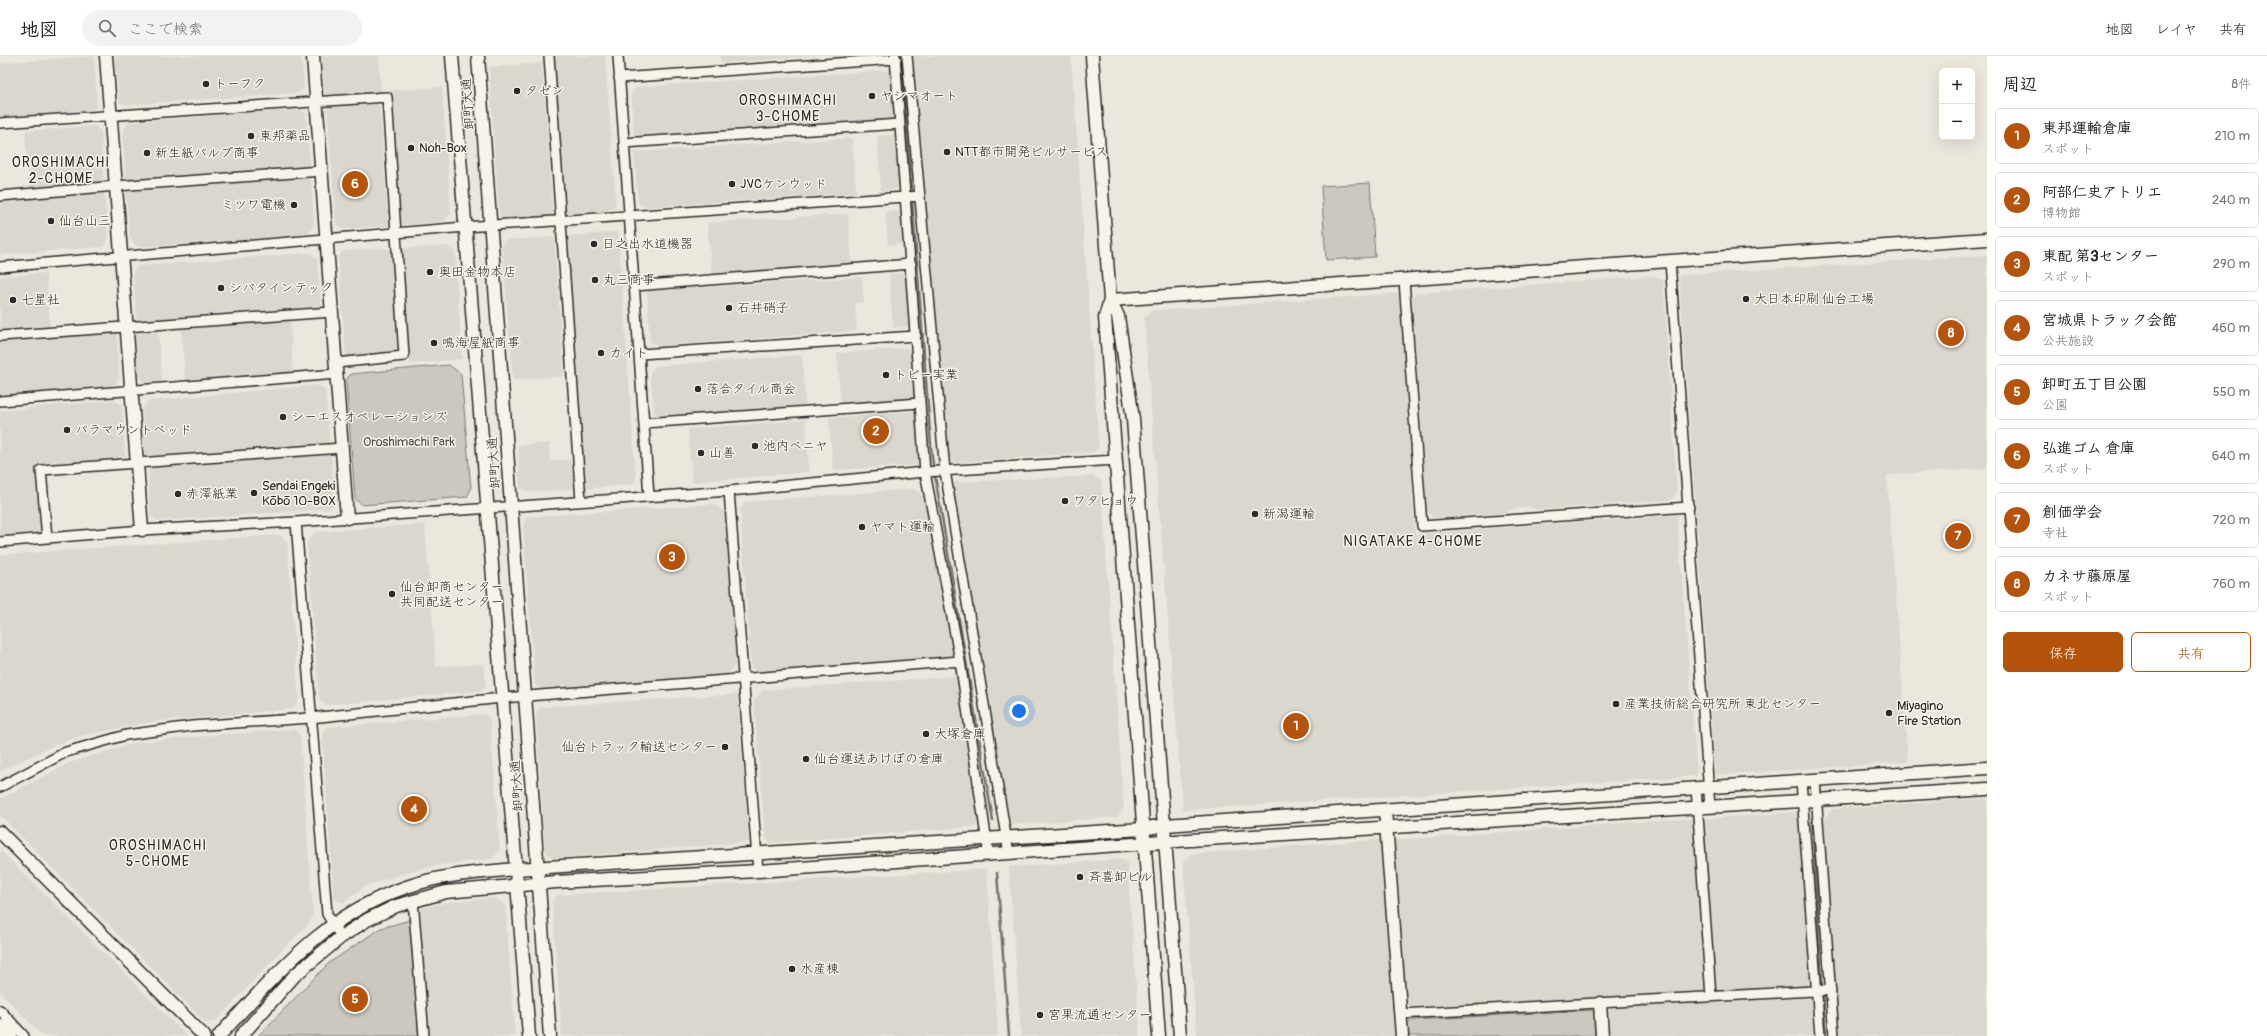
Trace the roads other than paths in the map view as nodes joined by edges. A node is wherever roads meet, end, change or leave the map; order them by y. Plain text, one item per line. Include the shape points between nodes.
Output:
1 (106, 56) edge
2 (313, 56) edge
3 (452, 56) edge
4 (478, 56) edge
5 (549, 56) edge
6 (618, 56) edge
7 (907, 56) edge
8 (1092, 56) edge
9 (895, 58) edge
10 (619, 78) junction
11 (317, 102) junction
12 (110, 115) junction
13 (0, 123) edge
14 (899, 124) junction
15 (624, 143) junction
16 (322, 171) junction
17 (116, 186) junction
18 (0, 196) edge
19 (920, 196) junction
20 (906, 198) junction
21 (630, 216) junction
22 (562, 220) junction
23 (491, 225) junction
24 (465, 226) junction
25 (396, 232) junction
26 (326, 237) junction
27 (1987, 239) edge
28 (121, 257) junction
29 (1670, 261) junction
30 (911, 264) junction
31 (0, 267) edge
32 (1404, 280) junction
33 (634, 286) junction
34 (1110, 300) junction
35 (332, 312) junction
36 (127, 326) junction
37 (0, 336) edge
38 (916, 336) junction
39 (640, 354) junction
40 (336, 368) junction
41 (132, 391) junction
42 (0, 401) edge
43 (920, 403) junction
44 (644, 423) junction
45 (342, 448) junction
46 (1116, 460) junction
47 (137, 464) junction
48 (944, 471) junction
49 (928, 472) junction
50 (729, 491) junction
51 (649, 496) junction
52 (582, 500) junction
53 (510, 506) junction
54 (1689, 507) junction
55 (486, 508) junction
56 (347, 518) junction
57 (296, 522) junction
58 (142, 530) junction
59 (47, 538) junction
60 (0, 542) edge
61 (960, 661) junction
62 (743, 679) junction
63 (525, 696) junction
64 (502, 698) junction
65 (310, 718) junction
66 (1987, 768) edge
67 (1816, 780) junction
68 (1801, 781) junction
69 (0, 787) edge
70 (1702, 788) junction
71 (1987, 789) edge
72 (1818, 800) junction
73 (1803, 801) junction
74 (1697, 807) junction
75 (1710, 807) junction
76 (1385, 810) junction
77 (1165, 825) junction
78 (1386, 828) junction
79 (1142, 829) junction
80 (0, 832) edge
81 (1007, 837) junction
82 (987, 839) junction
83 (1167, 842) junction
84 (1144, 845) junction
85 (756, 854) junction
86 (1009, 854) junction
87 (990, 856) junction
88 (537, 868) junction
89 (516, 869) junction
90 (758, 871) junction
91 (538, 884) junction
92 (517, 885) junction
93 (413, 900) junction
94 (332, 924) junction
95 (341, 937) junction
96 (1817, 990) junction
97 (1831, 990) junction
98 (1711, 996) junction
99 (1600, 1003) junction
100 (0, 1010) edge
101 (1400, 1014) junction
102 (0, 1027) edge
103 (9, 1036) edge
104 (24, 1036) edge
105 (204, 1036) edge
106 (219, 1036) edge
107 (241, 1036) edge
108 (424, 1036) edge
109 (529, 1036) edge
110 (550, 1036) edge
111 (1159, 1036) edge
112 (1180, 1036) edge
113 (1402, 1036) edge
114 (1602, 1036) edge
115 (1820, 1036) edge
116 (1834, 1036) edge

1 - 12 street
2 - 11 street
3 - 24 street
4 - 23 street, 卸町大通
5 - 22 street
6 - 10 street
7 - 19 street
8 - 34 street
9 - 10 street
9 - 14 street
10 - 15 street
11 - 12 street
11 - 16 street
11 - 25 street via 387,97
12 - 13 street
12 - 17 street
14 - 15 street
14 - 20 street
15 - 21 street
16 - 17 street
16 - 26 street
17 - 18 street
17 - 28 street
19 - 20 street
19 - 48 street
20 - 21 street
20 - 30 street
21 - 22 street
21 - 33 street
22 - 23 street
22 - 52 street
23 - 24 street
23 - 53 street, 卸町大通
24 - 25 street
24 - 55 street
25 - 26 street
25 - 40 street via 404,356
26 - 28 street
26 - 35 street
27 - 29 street
28 - 31 street
28 - 36 street
29 - 32 street
29 - 54 street
30 - 33 street
30 - 38 street
32 - 34 street
32 - 54 street via 1422,526
33 - 39 street
34 - 46 street via 1105,317
34 - 77 street via 1118,316 1133,418
35 - 36 street
35 - 40 street
36 - 37 street
36 - 41 street
38 - 39 street
38 - 43 street
39 - 44 street
40 - 41 street
40 - 45 street
41 - 42 street
41 - 47 street
43 - 44 street
43 - 49 street
44 - 51 street
45 - 47 street
45 - 56 street
46 - 48 street
46 - 79 street
47 - 58 street
47 - 59 street via 41,470
48 - 49 street
48 - 81 street
49 - 50 street
49 - 61 street
50 - 51 street
50 - 62 street
51 - 52 street
52 - 53 street
53 - 55 street
53 - 63 street, 卸町大通
54 - 70 street
55 - 56 street
55 - 64 street
56 - 57 street
57 - 58 street
57 - 65 street
58 - 59 street
59 - 60 street
61 - 62 street
61 - 82 street
62 - 63 street
62 - 85 street
63 - 64 street
63 - 88 street, 卸町大通
64 - 65 street
64 - 89 street
65 - 69 street via 192,726 126,735 66,752
65 - 94 street via 327,914
66 - 67 street
67 - 68 street
67 - 72 street
68 - 70 street
68 - 73 street
70 - 74 street
70 - 75 street
70 - 76 street
71 - 72 street
72 - 73 street
72 - 97 street
73 - 75 street
73 - 96 street
74 - 75 street
74 - 78 street
74 - 98 street
76 - 77 street
76 - 78 street
77 - 79 street
77 - 83 street
78 - 83 street
78 - 101 street
79 - 81 street
79 - 84 street
80 - 105 street
81 - 82 street
81 - 86 street
82 - 85 street
82 - 87 street
83 - 84 street
83 - 112 street
84 - 86 street
84 - 111 street
85 - 88 street
85 - 90 street
86 - 87 street
87 - 90 street
88 - 89 street
88 - 91 street, 卸町大通
89 - 92 street
89 - 94 street via 420,882 360,906
90 - 91 street
91 - 92 street
91 - 110 street, 卸町大通
92 - 93 street via 446,892
92 - 109 street
93 - 95 street via 367,920
93 - 108 street
94 - 95 street
94 - 106 street via 282,967
95 - 107 street via 295,975
96 - 97 street
96 - 98 street
96 - 115 street
97 - 116 street
98 - 99 street
99 - 101 street
99 - 114 street
100 - 104 street
101 - 113 street
102 - 103 highway

